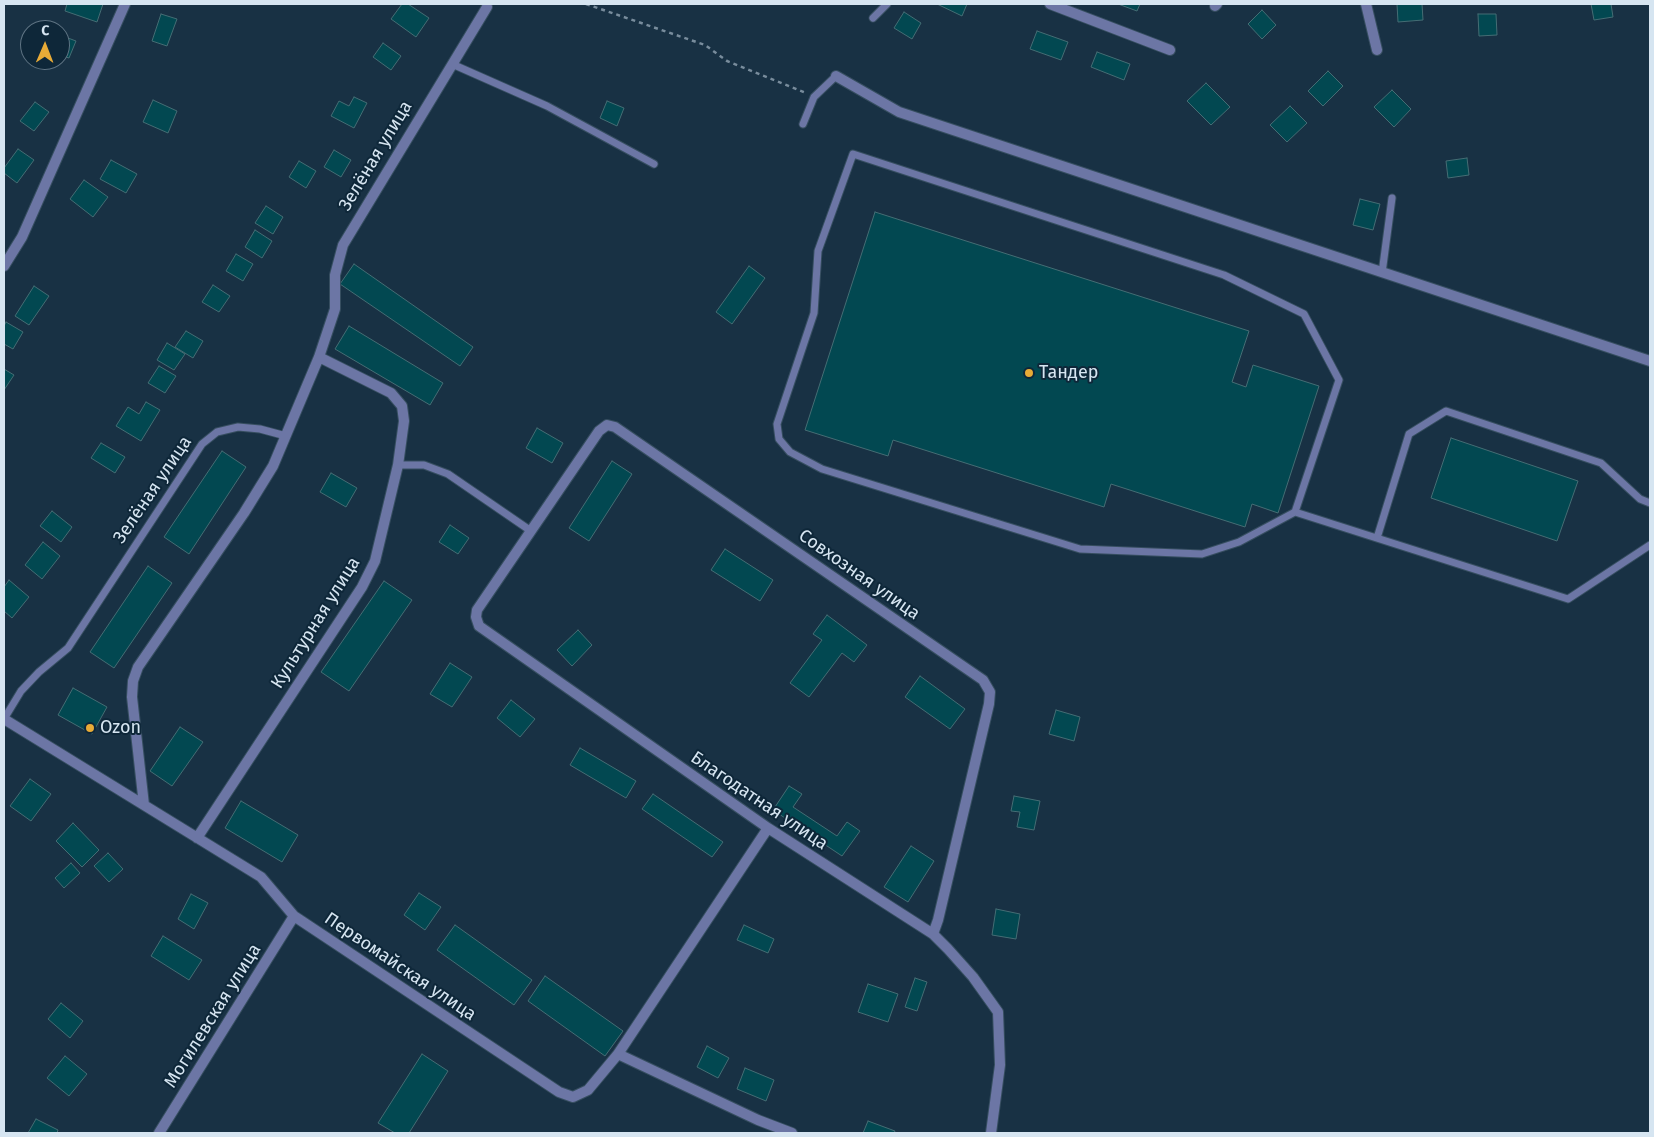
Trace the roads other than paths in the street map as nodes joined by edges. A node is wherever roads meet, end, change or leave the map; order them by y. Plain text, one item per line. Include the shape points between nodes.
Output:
1 (125, 4) edge
2 (887, 4) edge
3 (1050, 4) edge
4 (1366, 4) edge
5 (487, 7) dead end
6 (873, 18) dead end
7 (1170, 50) dead end
8 (1377, 50) dead end
9 (452, 64) junction
10 (836, 76) joint
11 (803, 124) dead end
12 (654, 164) dead end
13 (1392, 198) dead end
14 (4, 266) edge
15 (1382, 273) junction
16 (319, 357) junction
17 (1650, 361) edge
18 (286, 436) junction
19 (398, 465) junction
20 (1650, 503) edge
21 (1295, 512) junction
22 (531, 531) junction
23 (1377, 538) junction
24 (1650, 545) edge
25 (4, 719) edge
26 (144, 805) junction
27 (768, 828) junction
28 (197, 838) junction
29 (294, 916) junction
30 (932, 934) junction
31 (618, 1054) junction
32 (159, 1133) edge
33 (792, 1133) edge
34 (991, 1133) edge

1 - 14 street via 22,237
2 - 6 lane
3 - 7 street
4 - 8 street
5 - 9 street, Зелёная улица
9 - 12 lane via 547,106
9 - 16 street, Зелёная улица via 343,245 335,275 335,309
10 - 11 lane via 814,97
10 - 15 street via 899,112
13 - 15 lane
15 - 17 street
16 - 18 street, Зелёная улица
16 - 19 street, Культурная улица via 391,393 402,406 404,421
18 - 25 lane, Зелёная улица via 238,427 217,432 202,444 68,648 21,691
18 - 26 street via 273,466 244,514 138,667 132,698
19 - 22 lane via 424,465 448,474
19 - 28 street, Культурная улица via 375,561 362,586
20 - 23 lane via 1640,499 1601,463 1446,411 1409,434
21 - 21 lane via 1339,380 1304,314 1224,275 852,154 818,251 814,313 776,424 779,439 790,452 822,469 1080,549 1202,554 1239,542
21 - 23 lane
22 - 27 street, Благодатная улица via 477,610 479,626
22 - 30 street, Совхозная улица via 607,424 983,680 990,692 989,704
23 - 24 lane via 1568,599
25 - 26 street, Первомайская улица
26 - 28 street, Первомайская улица
27 - 30 street, Благодатная улица
27 - 31 street, Первомайская улица
28 - 29 street, Первомайская улица via 261,877
29 - 31 street, Первомайская улица via 559,1092 573,1097 588,1090
29 - 32 street, Могилевская улица
30 - 34 street, Благодатная улица via 973,976 998,1012 1000,1065
31 - 33 street

